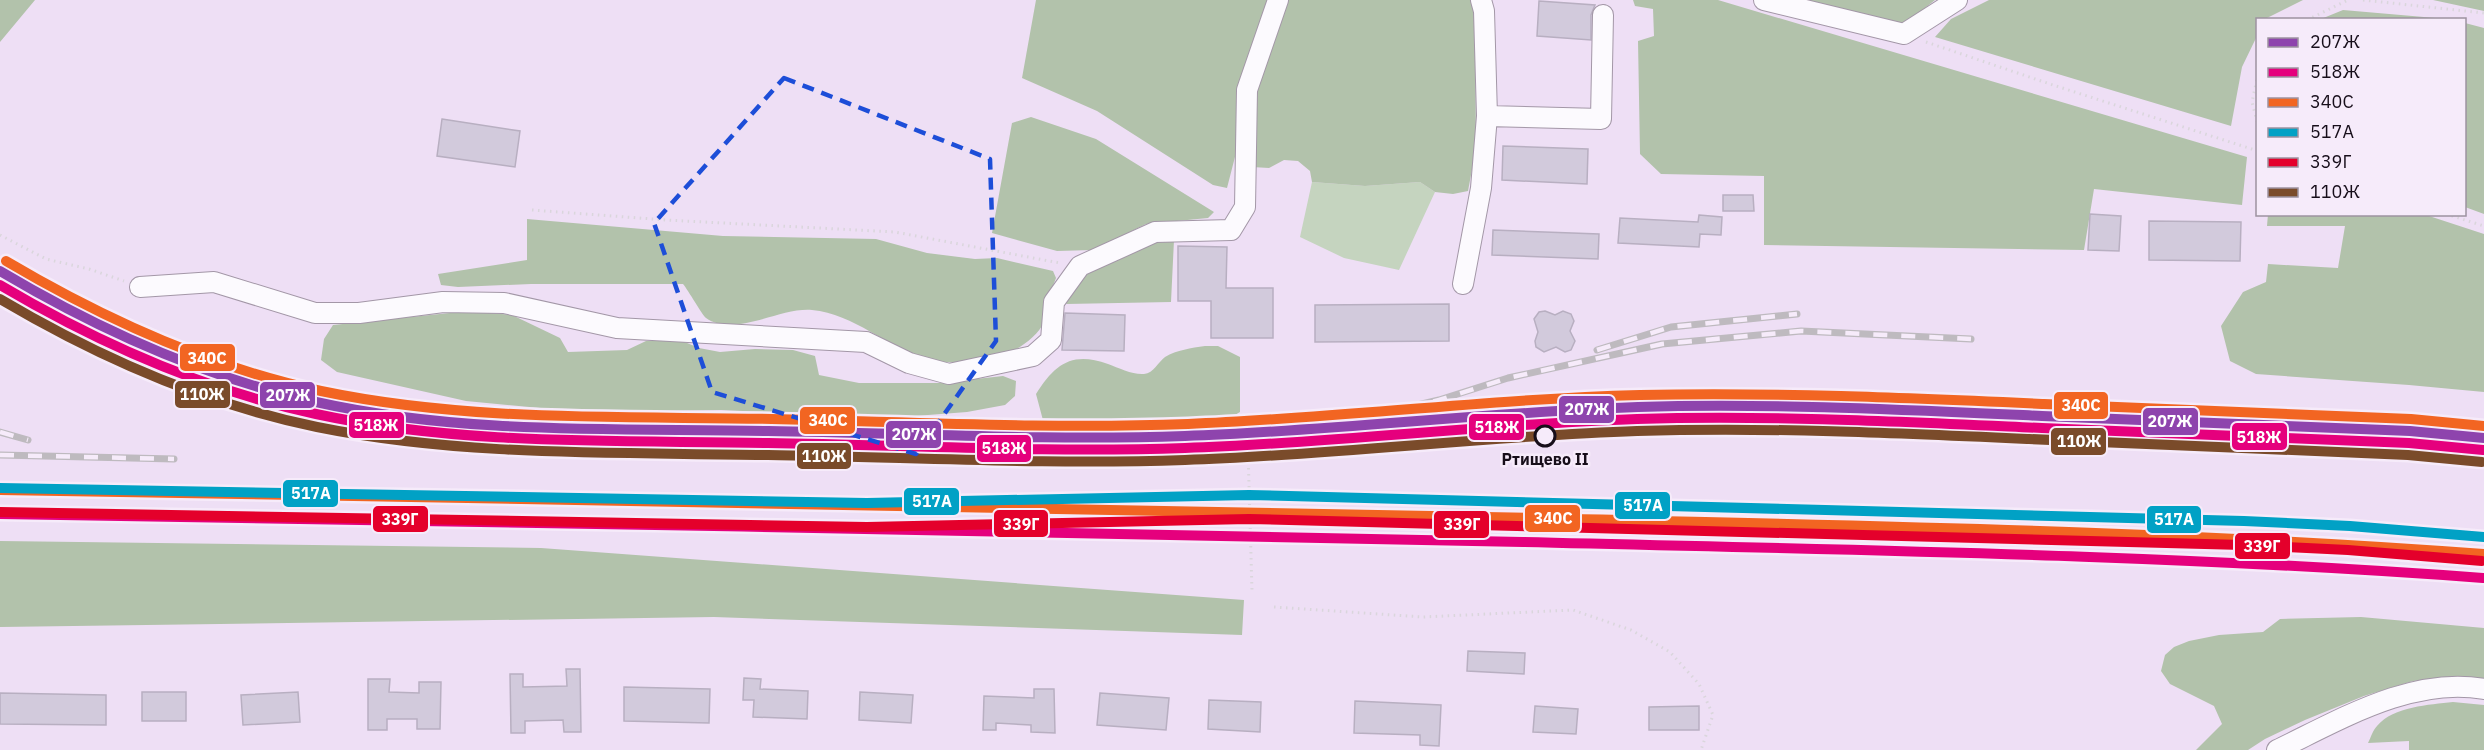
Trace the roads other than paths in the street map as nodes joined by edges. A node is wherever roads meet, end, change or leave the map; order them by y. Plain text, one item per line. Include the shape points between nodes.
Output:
1 (1278, 0) edge
2 (1481, 0) edge
3 (1764, 0) edge
4 (1957, 0) edge
5 (1603, 15) dead end
6 (1487, 116) junction
7 (1463, 284) dead end
8 (140, 287) road end
9 (2484, 689) edge
10 (2277, 750) edge

1 - 8 street via 1247,90 1245,207 1231,230 1155,232 1080,266 1054,303 1051,340 1033,356 950,374 909,363 866,342 617,328 504,303 442,302 359,313 315,313 214,282
2 - 6 street
3 - 4 street via 1904,34
5 - 6 street via 1601,119
6 - 7 street via 1481,188
9 - 10 street via 2462,685 2405,694 2356,712

